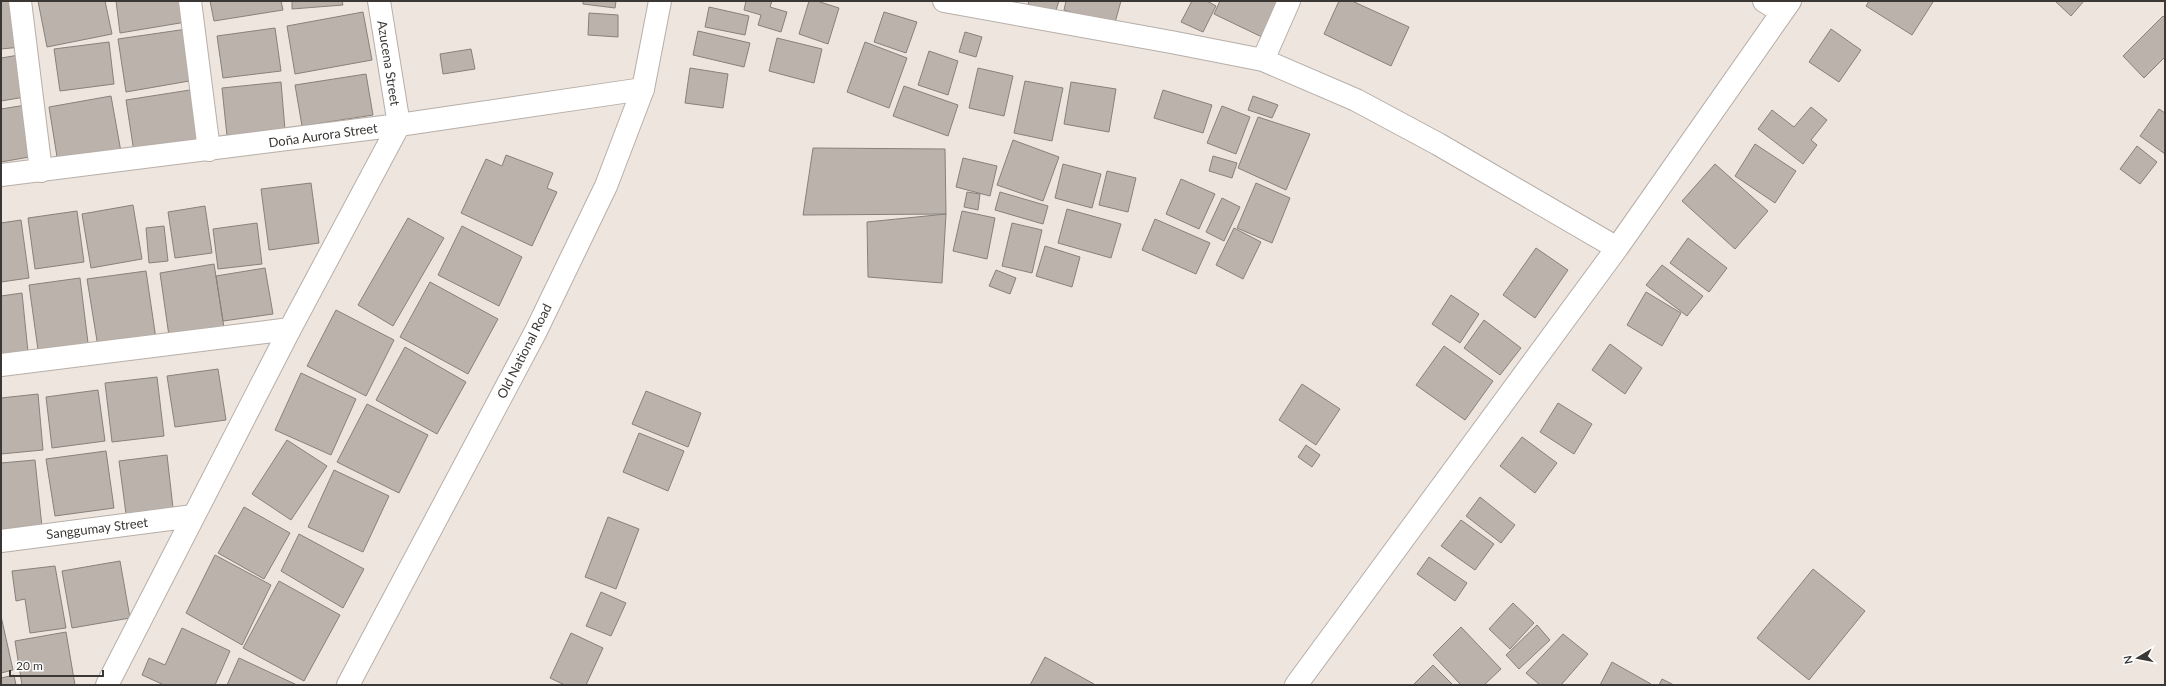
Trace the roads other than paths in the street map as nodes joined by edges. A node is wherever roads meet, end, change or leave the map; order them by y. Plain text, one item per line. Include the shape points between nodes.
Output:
1 (20, 1) edge
2 (190, 1) edge
3 (379, 1) edge
4 (660, 1) edge
5 (944, 1) edge
6 (1289, 1) edge
7 (1764, 1) edge
8 (1786, 7) edge
9 (1262, 60) junction
10 (644, 89) junction
11 (399, 125) junction
12 (209, 150) junction
13 (41, 171) junction
14 (1, 175) edge
15 (1617, 248) junction
16 (290, 329) junction
17 (1, 365) edge
18 (193, 516) junction
19 (1, 541) edge
20 (107, 685) edge
21 (348, 685) edge
22 (1296, 685) edge

1 - 13 street
2 - 12 street
3 - 11 street, Azucena Street
4 - 10 street, Old National Road
5 - 9 street
6 - 9 street
7 - 8 street
8 - 15 street
9 - 15 street via 1363,103
10 - 11 street, Doña Aurora Street
10 - 21 street, Old National Road via 606,186 536,332
11 - 12 street, Doña Aurora Street
11 - 16 street
12 - 13 street, Doña Aurora Street
13 - 14 street, Doña Aurora Street
15 - 22 street
16 - 17 street
16 - 18 street
18 - 19 street, Sanggumay Street
18 - 20 street

